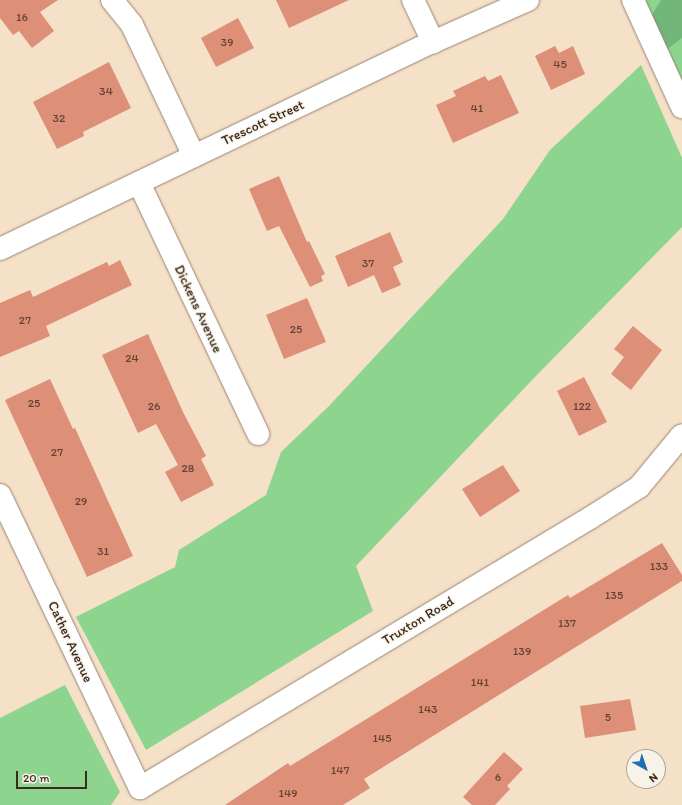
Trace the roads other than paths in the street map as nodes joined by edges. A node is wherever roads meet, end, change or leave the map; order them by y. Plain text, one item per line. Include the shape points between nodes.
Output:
1 (112, 0) edge
2 (413, 0) edge
3 (528, 0) edge
4 (633, 0) edge
5 (433, 42) junction
6 (682, 107) edge
7 (194, 156) junction
8 (139, 182) junction
9 (0, 249) edge
10 (258, 434) dead end
11 (682, 436) edge
12 (0, 495) edge
13 (140, 788) joint

1 - 7 street via 132,25
2 - 5 street
3 - 5 street, Trescott Street
4 - 6 street
5 - 7 street, Trescott Street
7 - 8 street, Trescott Street
8 - 9 street, Trescott Street
8 - 10 street, Dickens Avenue
11 - 13 street, Truxton Road via 639,487
12 - 13 street, Cather Avenue

